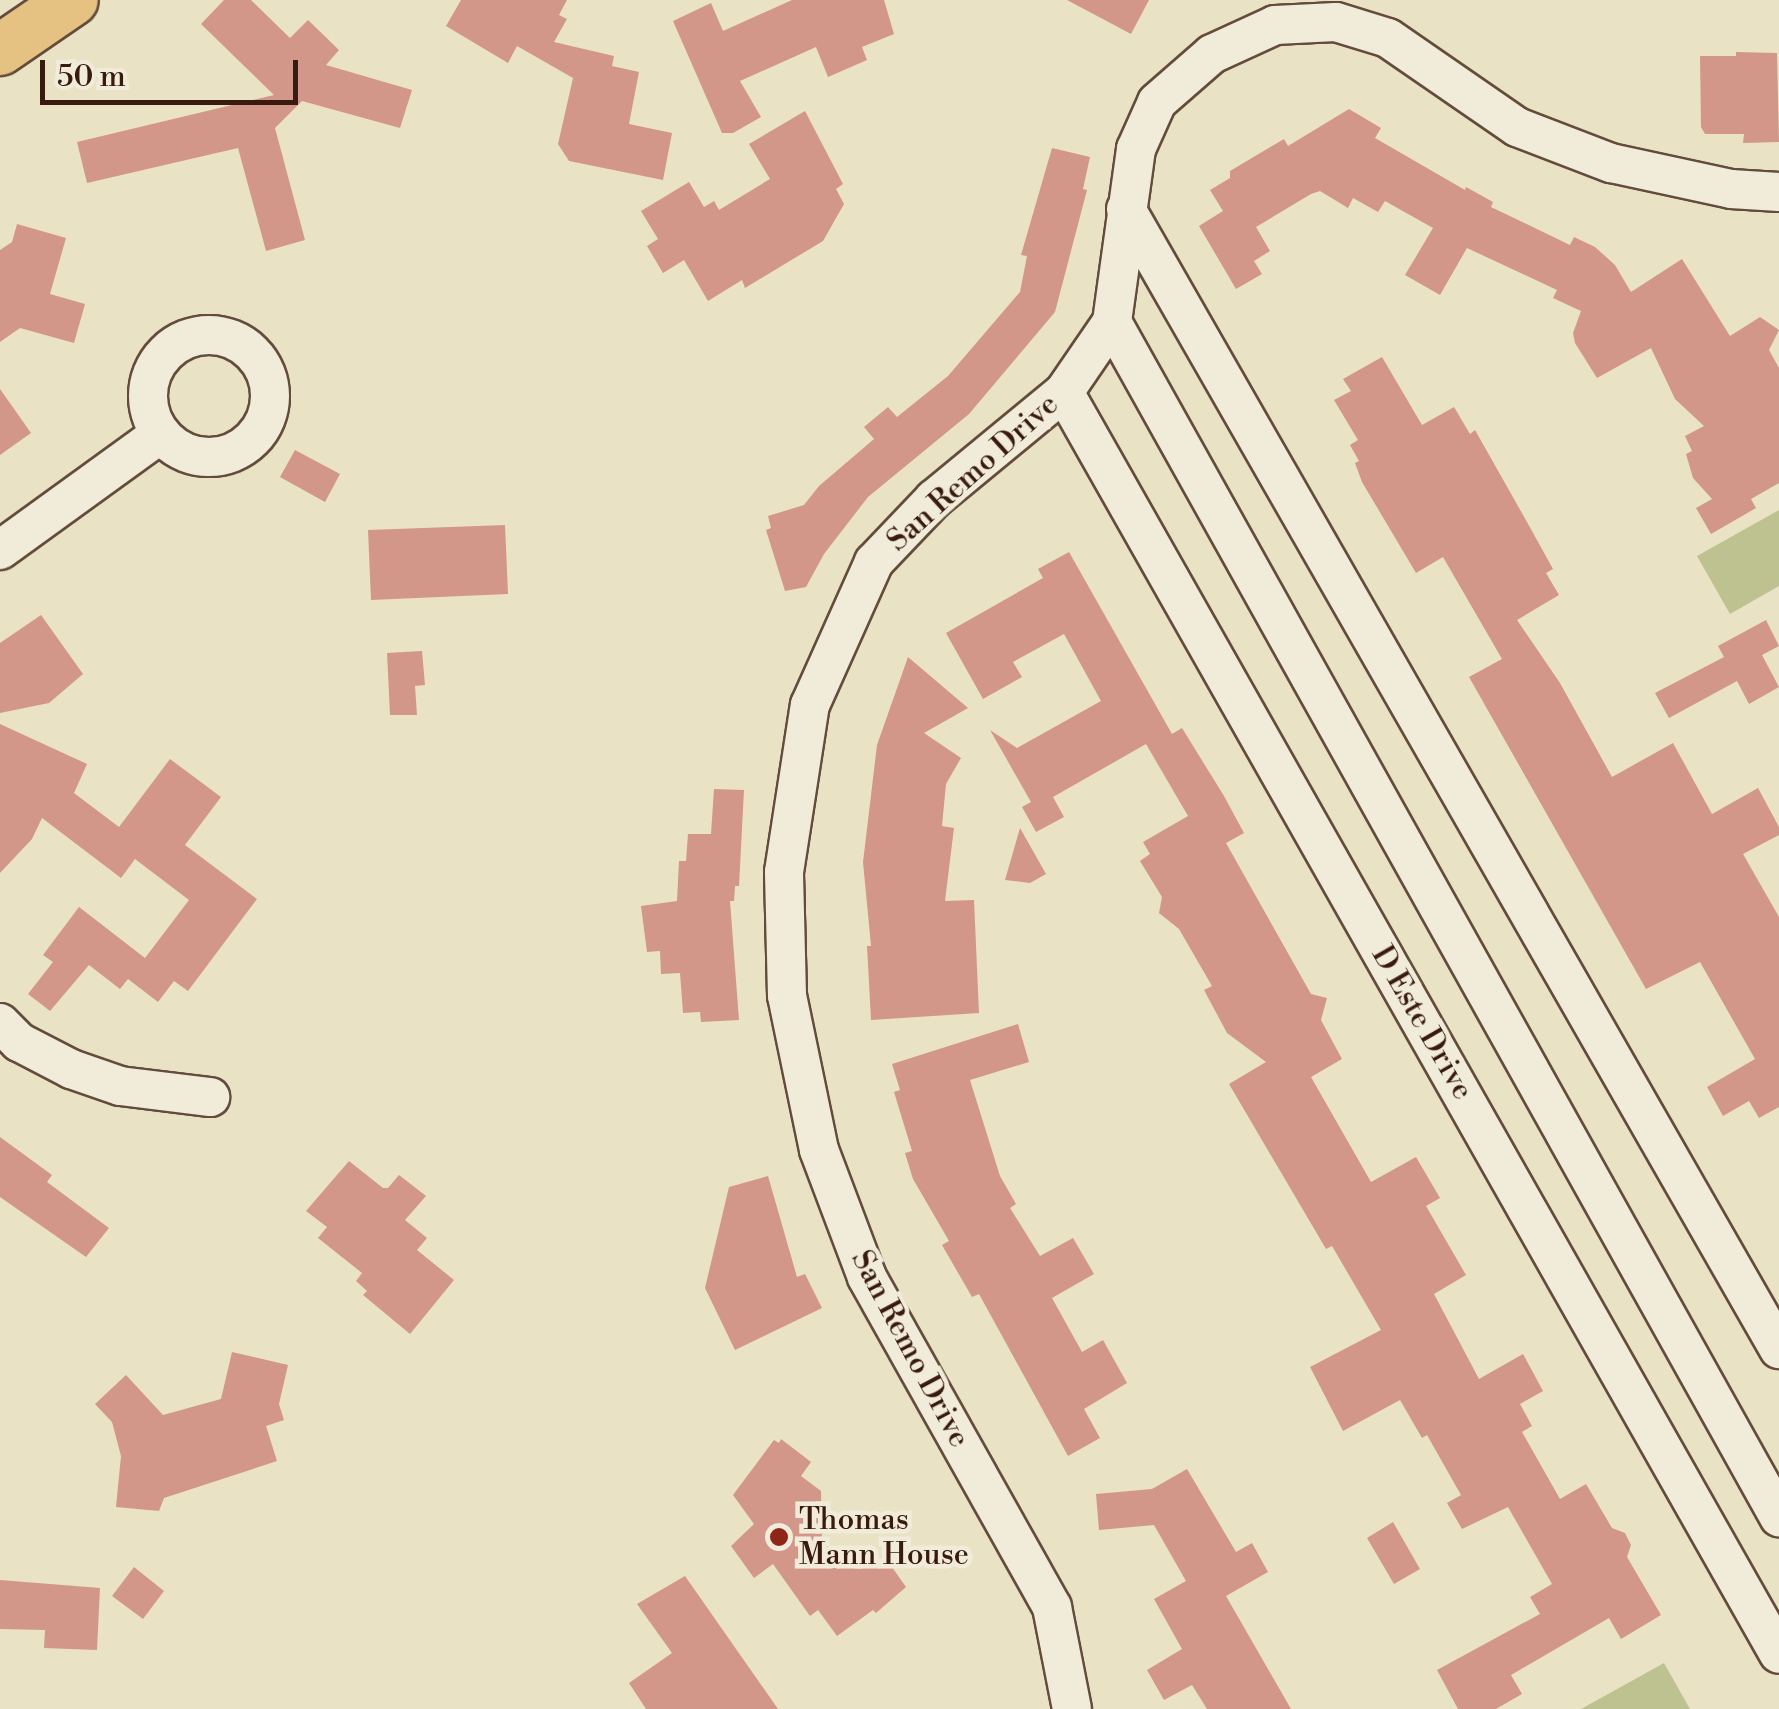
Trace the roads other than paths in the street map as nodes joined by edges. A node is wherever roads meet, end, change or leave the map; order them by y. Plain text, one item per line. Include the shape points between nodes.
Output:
1 (73, 0) edge
2 (0, 50) edge
3 (1779, 192) edge
4 (1126, 208) junction
5 (1112, 322) junction
6 (1064, 392) junction
7 (160, 434) dead end
8 (0, 550) edge
9 (0, 1023) edge
10 (210, 1097) dead end
11 (1779, 1349) edge
12 (1779, 1517) edge
13 (1779, 1654) edge
14 (1072, 1709) edge

1 - 2 main road
3 - 4 street, San Remo Drive via 1731,188 1596,157 1517,126 1388,38 1336,22 1275,25 1212,54 1157,102 1136,149
4 - 5 street, San Remo Drive
4 - 11 street
5 - 6 street, San Remo Drive
5 - 12 street
6 - 13 street, D Este Drive
6 - 14 street, San Remo Drive via 934,499 874,562 810,705 784,872 788,996 819,1150 867,1277 1052,1607
7 - 8 street
9 - 10 street via 18,1042 71,1069 120,1086

